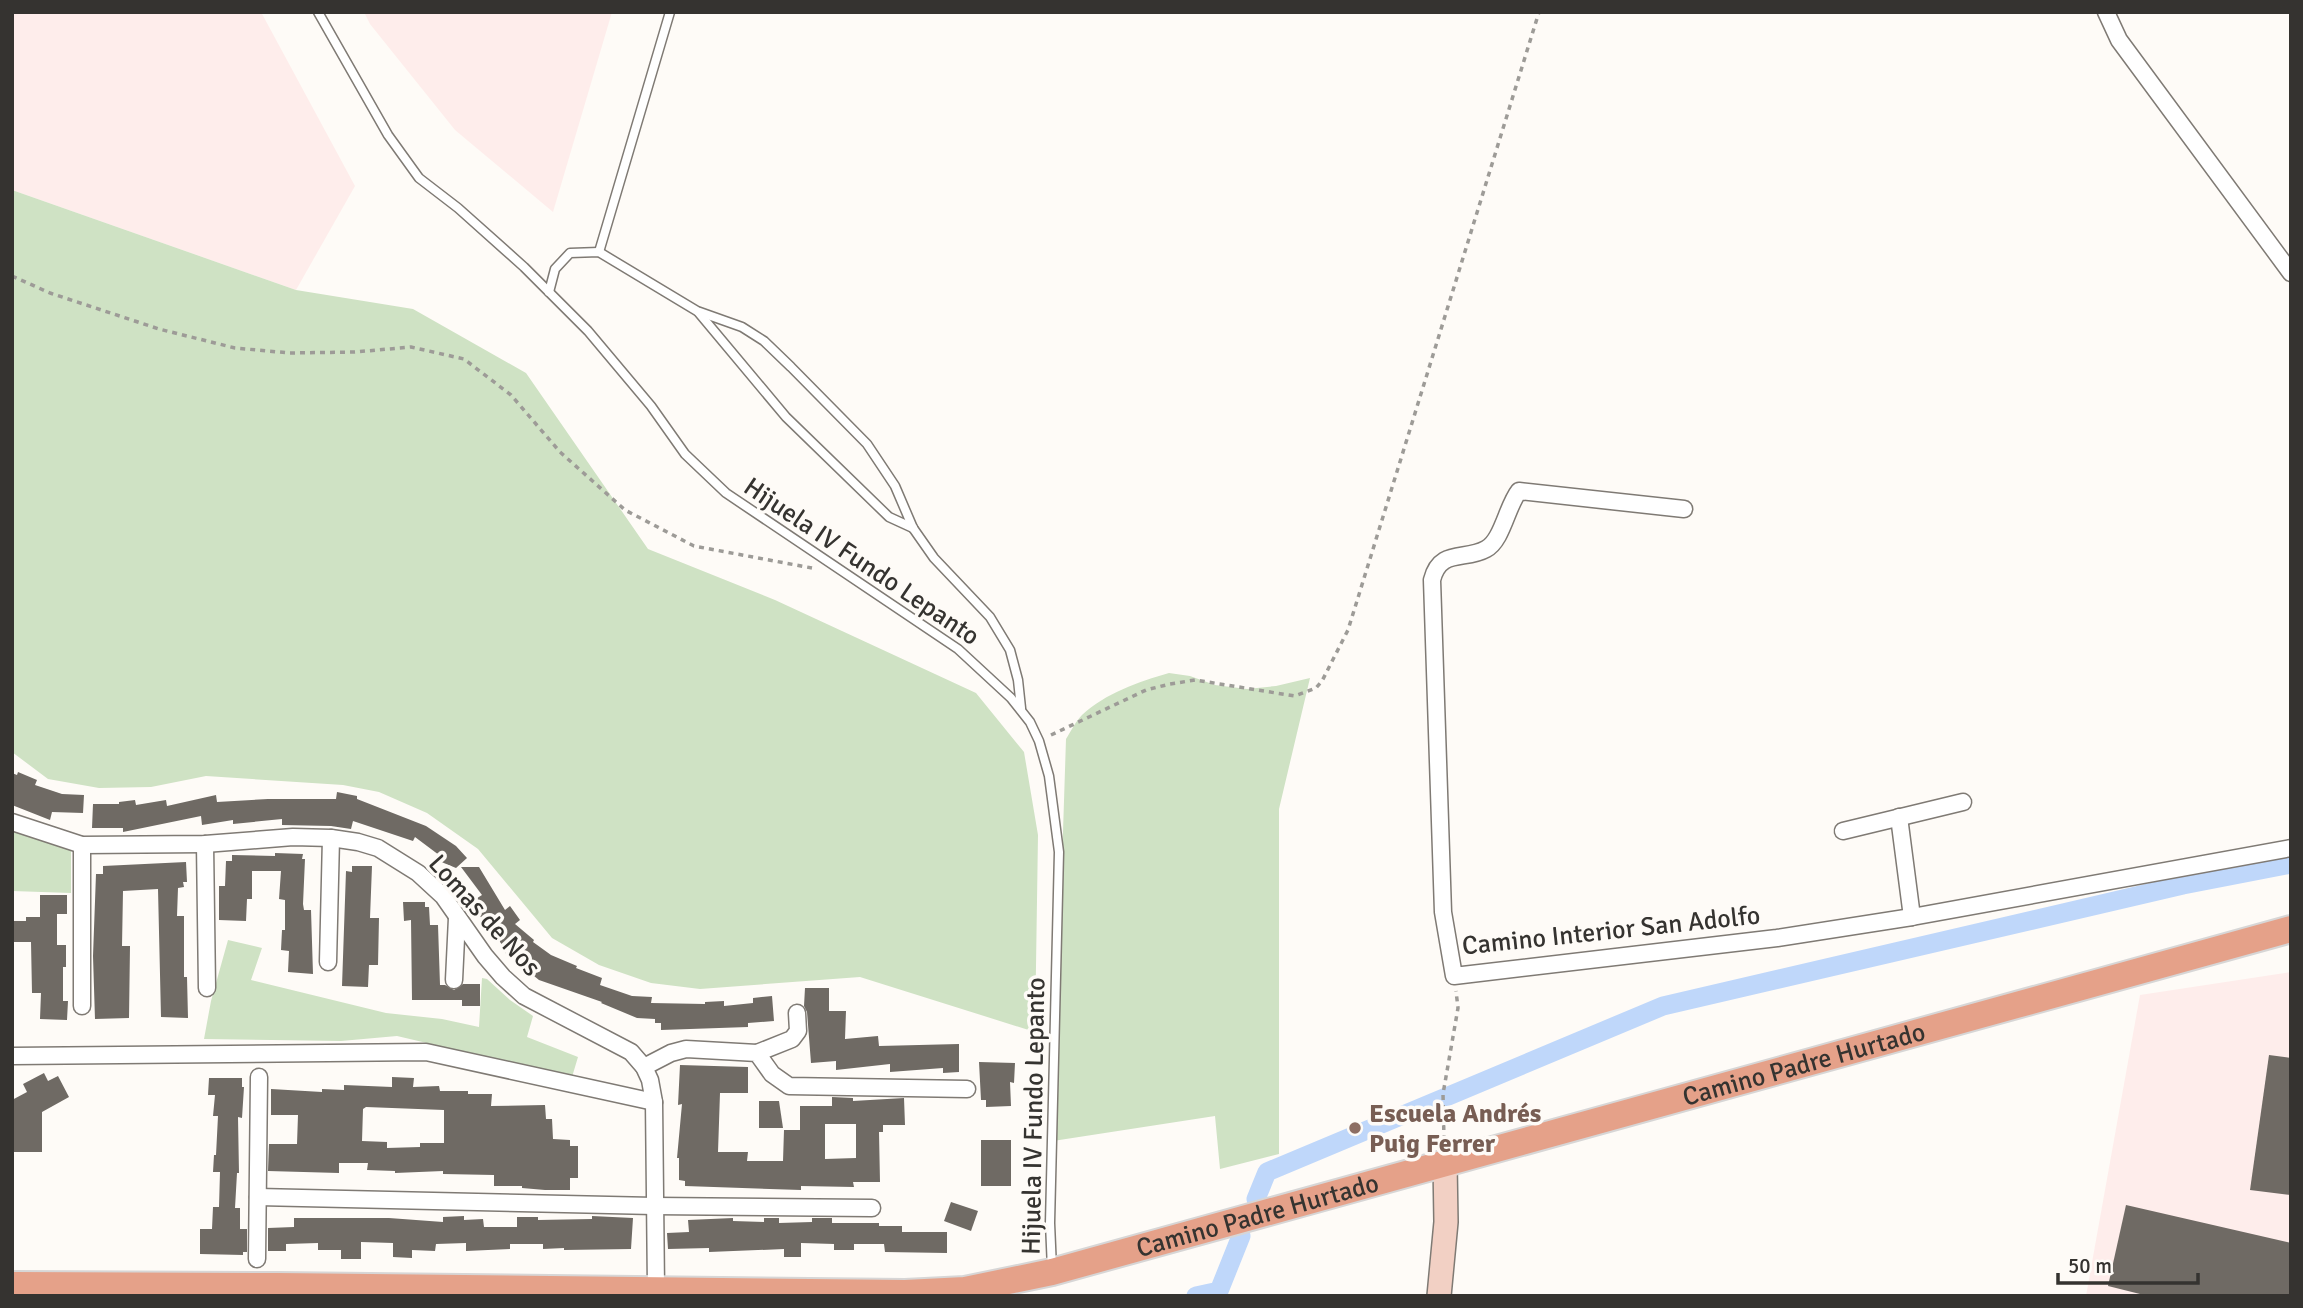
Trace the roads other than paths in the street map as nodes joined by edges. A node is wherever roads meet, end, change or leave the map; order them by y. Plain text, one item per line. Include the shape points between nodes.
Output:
1 (318, 12) edge
2 (670, 12) edge
3 (2106, 12) edge
4 (599, 252) junction
5 (2291, 273) edge
6 (549, 292) junction
7 (697, 311) junction
8 (1684, 509) dead end
9 (913, 528) junction
10 (1021, 710) junction
11 (1963, 802) dead end
12 (1899, 817) junction
13 (12, 822) edge
14 (1843, 831) dead end
15 (331, 838) junction
16 (205, 844) junction
17 (82, 845) junction
18 (2291, 848) edge
19 (1912, 917) junction
20 (457, 918) junction
21 (2291, 929) edge
22 (328, 962) dead end
23 (454, 979) dead end
24 (207, 988) dead end
25 (82, 1006) dead end
26 (797, 1013) dead end
27 (757, 1053) junction
28 (12, 1056) edge
29 (645, 1067) junction
30 (259, 1077) dead end
31 (967, 1089) dead end
32 (654, 1102) junction
33 (1445, 1163) junction
34 (258, 1197) junction
35 (654, 1206) junction
36 (872, 1208) dead end
37 (257, 1259) dead end
38 (1052, 1272) junction
39 (12, 1285) edge
40 (656, 1289) junction
41 (73, 1290) edge
42 (127, 1290) edge
43 (221, 1291) edge
44 (269, 1291) edge
45 (1439, 1296) edge

1 - 6 lane, Hijuela IV Fundo Lepanto via 388,135 419,178
2 - 4 lane
3 - 5 street via 2119,40
4 - 6 lane via 570,253 555,269
4 - 7 lane
6 - 10 lane, Hijuela IV Fundo Lepanto via 596,340 685,454 726,493 958,649
7 - 9 lane via 786,418 890,517
7 - 9 lane via 743,327 791,367 867,444 895,486
8 - 19 street, Camino Interior San Adolfo via 1519,491 1487,549 1450,558 1435,568 1443,912 1454,976 1777,938
9 - 10 lane via 934,558 990,617 1010,650
10 - 38 lane, Hijuela IV Fundo Lepanto via 1039,741 1049,776 1059,852
11 - 12 street
12 - 14 street
12 - 19 street
13 - 17 street, Lomas de Nos
15 - 16 street, Lomas de Nos via 293,836
15 - 20 street, Lomas de Nos via 378,848 400,860 443,896
15 - 22 street
16 - 17 street, Lomas de Nos
16 - 24 street
17 - 25 street
18 - 19 street, Camino Interior San Adolfo
20 - 23 street
20 - 29 street, Lomas de Nos via 503,977 524,996 631,1052
21 - 33 main road, Camino Padre Hurtado
26 - 27 street via 798,1031 792,1039
27 - 29 street via 686,1049
27 - 31 street via 772,1074 789,1086
28 - 32 street via 426,1052
29 - 32 street
30 - 34 street
32 - 35 street
33 - 38 main road, Camino Padre Hurtado
33 - 45 main road via 1446,1222
34 - 35 street
34 - 37 street
35 - 36 street
35 - 40 street
38 - 40 main road, Camino Padre Hurtado via 995,1286 935,1292
39 - 41 main road, Camino Padre Hurtado
40 - 44 main road, Camino Padre Hurtado
41 - 42 main road, Camino Padre Hurtado
42 - 43 main road, Camino Padre Hurtado
43 - 44 main road, Camino Padre Hurtado

